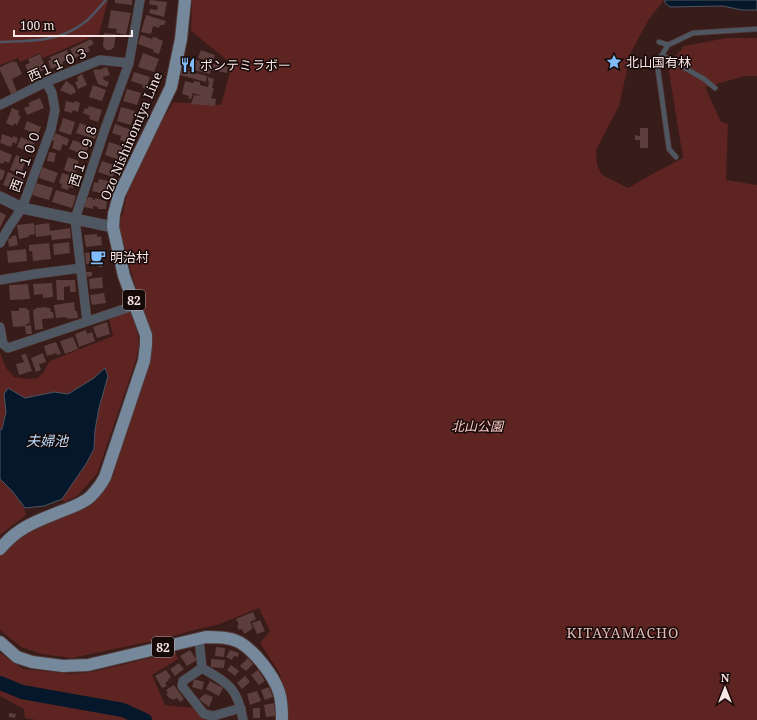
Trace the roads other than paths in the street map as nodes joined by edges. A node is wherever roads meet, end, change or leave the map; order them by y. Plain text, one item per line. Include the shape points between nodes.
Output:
1 (140, 0) edge
2 (185, 0) edge
3 (757, 29) edge
4 (659, 42) dead end
5 (668, 45) junction
6 (662, 55) junction
7 (129, 63) junction
8 (46, 82) junction
9 (715, 88) dead end
10 (0, 105) edge
11 (676, 157) dead end
12 (0, 197) edge
13 (22, 208) junction
14 (75, 219) junction
15 (113, 226) junction
16 (0, 243) edge
17 (81, 268) junction
18 (0, 280) edge
19 (136, 305) junction
20 (87, 321) junction
21 (0, 327) edge
22 (0, 549) edge
23 (199, 639) junction
24 (0, 642) edge
25 (202, 668) junction
26 (241, 708) junction
27 (243, 720) edge
28 (282, 720) edge

1 - 7 street, 西１０９８
2 - 15 main road, Ozo Nishinomiya Line / 82 via 181,39 170,87 119,195 114,209
3 - 5 lane via 693,33
4 - 5 lane
5 - 6 lane
6 - 9 lane
6 - 11 lane via 657,63 669,149
7 - 8 street, 西１１０３ via 100,60
7 - 14 street, 西１０９８
8 - 10 street, 西１１０３
8 - 13 street, 西１１００ via 52,93 54,120
12 - 13 street
13 - 14 street
13 - 16 street, 西１１００
14 - 15 street
14 - 17 street, 西１０９８
15 - 19 main road, Ozo Nishinomiya Line / 82 via 124,276
17 - 18 street
17 - 20 street, 西１０９８
19 - 20 street
19 - 22 main road, Ozo Nishinomiya Line / 82 via 146,335 144,361 105,477 98,489 82,503 31,523 18,531
20 - 21 street via 8,348 3,344
23 - 24 main road, 82 via 88,665 63,666 32,662 17,657
23 - 25 street
23 - 28 main road, 82 via 223,638 248,648 276,685 282,704
25 - 26 street via 224,680 235,692
25 - 26 street via 183,681 182,686 204,714 213,716
26 - 27 street

